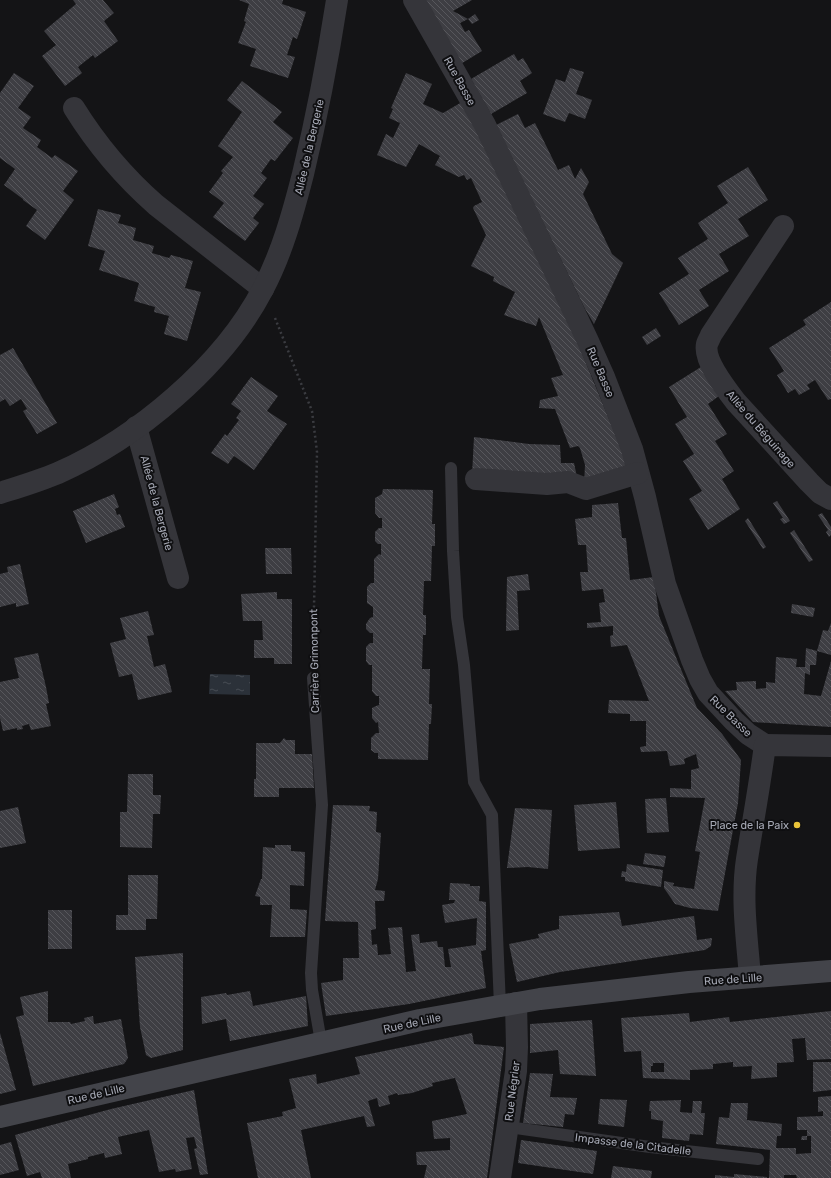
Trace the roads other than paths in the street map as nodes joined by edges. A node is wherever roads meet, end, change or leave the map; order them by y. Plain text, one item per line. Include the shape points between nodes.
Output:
1 (337, 0) edge
2 (414, 0) edge
3 (74, 108) dead end
4 (784, 226) dead end
5 (263, 289) junction
6 (136, 427) junction
7 (451, 468) dead end
8 (638, 473) junction
9 (476, 479) dead end
10 (0, 493) edge
11 (831, 498) edge
12 (178, 578) dead end
13 (313, 678) road end
14 (765, 745) junction
15 (831, 746) edge
16 (831, 971) edge
17 (750, 977) junction
18 (508, 1004) junction
19 (321, 1042) junction
20 (0, 1116) edge
21 (508, 1127) junction
22 (758, 1159) dead end
23 (500, 1178) edge

1 - 5 street, Allée de la Bergerie via 318,109 297,197 288,229
2 - 8 street, Rue Basse via 485,125 587,338 626,432
3 - 5 street via 104,152 141,191
4 - 11 street, Allée du Béguinage via 711,335 707,344 708,355 736,402 808,482 820,493
5 - 6 street, Allée de la Bergerie via 248,315 213,359 178,394
6 - 10 street, Allée de la Bergerie via 57,474
6 - 12 street, Allée de la Bergerie
7 - 18 lane via 456,617 464,665 474,782 492,815
8 - 9 street via 586,489 568,482 548,484
8 - 14 street, Rue Basse via 665,584 700,679 723,710 748,734
13 - 19 lane, Carrière Grimonpont via 322,806 311,972
14 - 15 street
14 - 17 street via 745,885
16 - 17 main road, Rue de Lille
17 - 18 main road, Rue de Lille
18 - 19 main road, Rue de Lille
18 - 21 street, Rue Négrier via 517,1047
19 - 20 main road, Rue de Lille
21 - 22 lane, Impasse de la Citadelle
21 - 23 street, Rue Négrier

